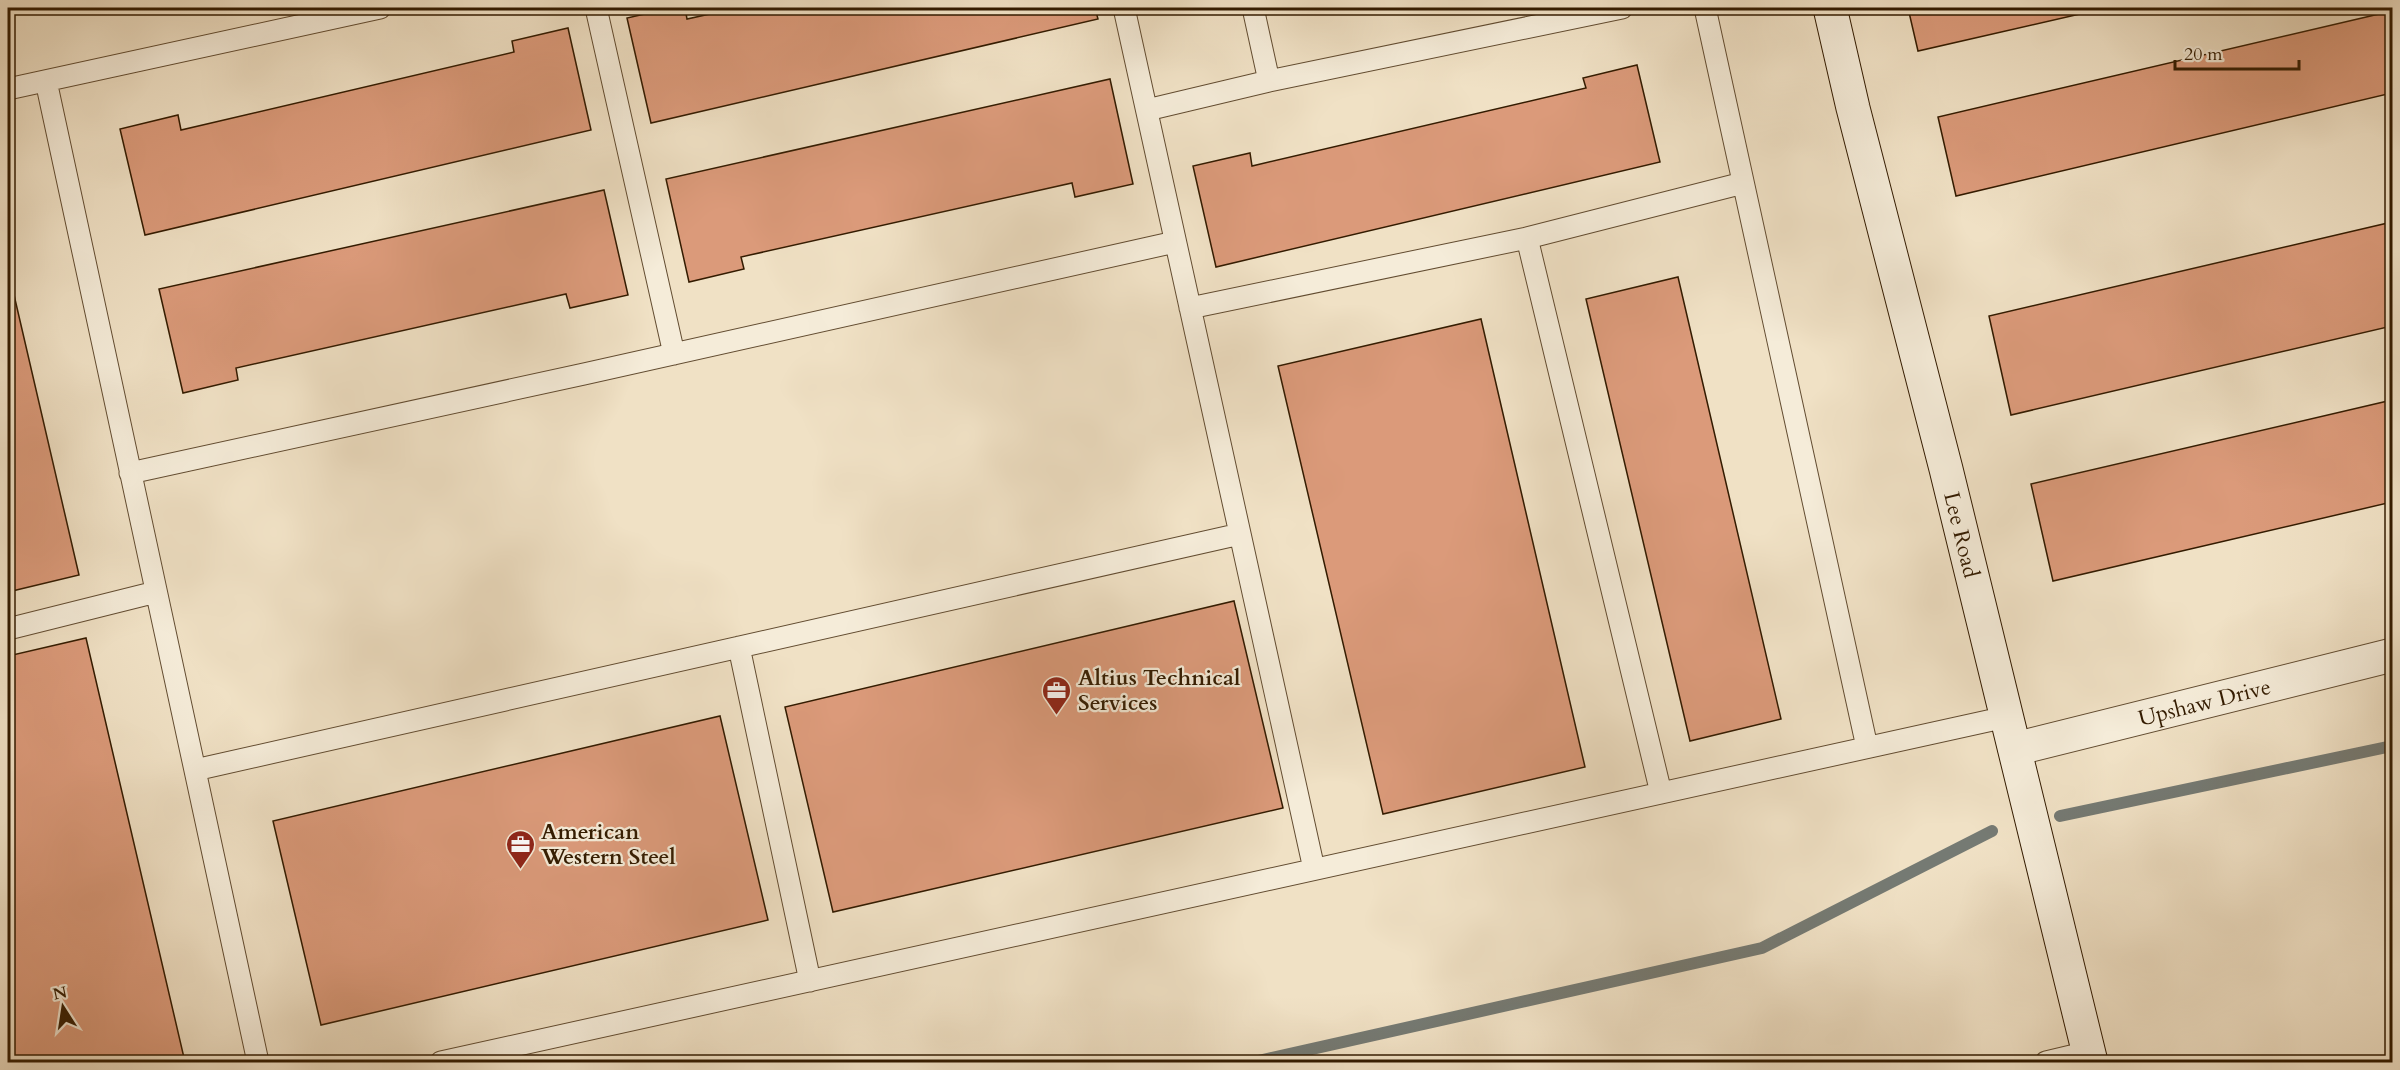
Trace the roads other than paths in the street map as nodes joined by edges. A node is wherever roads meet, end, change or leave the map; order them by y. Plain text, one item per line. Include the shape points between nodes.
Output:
1 (380, 8) edge
2 (596, 8) edge
3 (1124, 8) edge
4 (1253, 8) edge
5 (1622, 8) edge
6 (1705, 8) edge
7 (1830, 8) edge
8 (46, 81) junction
9 (1269, 81) junction
10 (8, 89) edge
11 (1147, 110) junction
12 (1743, 183) junction
13 (1527, 238) junction
14 (1175, 242) junction
15 (1190, 308) junction
16 (674, 354) junction
17 (130, 473) junction
18 (1240, 534) junction
19 (156, 592) junction
20 (8, 629) edge
21 (739, 647) junction
22 (2392, 655) edge
23 (2006, 717) junction
24 (1867, 747) junction
25 (2015, 749) junction
26 (195, 770) junction
27 (1661, 793) junction
28 (1314, 869) junction
29 (810, 981) junction
30 (2090, 1057) edge
31 (258, 1062) edge
32 (441, 1062) edge
33 (2046, 1062) edge

1 - 8 lane
2 - 16 lane
3 - 11 lane
4 - 9 lane
5 - 9 lane
6 - 12 lane
7 - 23 main road, Lee Road
8 - 10 lane
8 - 17 lane
9 - 11 lane
11 - 14 lane
12 - 13 lane
12 - 24 lane
13 - 15 lane
13 - 27 lane
14 - 15 lane
14 - 16 lane
15 - 18 lane
16 - 17 lane
17 - 19 lane
18 - 21 lane
18 - 28 lane
19 - 20 lane
19 - 26 lane
21 - 26 lane
21 - 29 lane
22 - 25 main road, Upshaw Drive
23 - 24 lane
23 - 25 main road, Lee Road
24 - 27 lane
25 - 30 main road, Lee Road
26 - 31 lane
27 - 28 lane
28 - 29 lane
29 - 32 lane
30 - 33 lane

